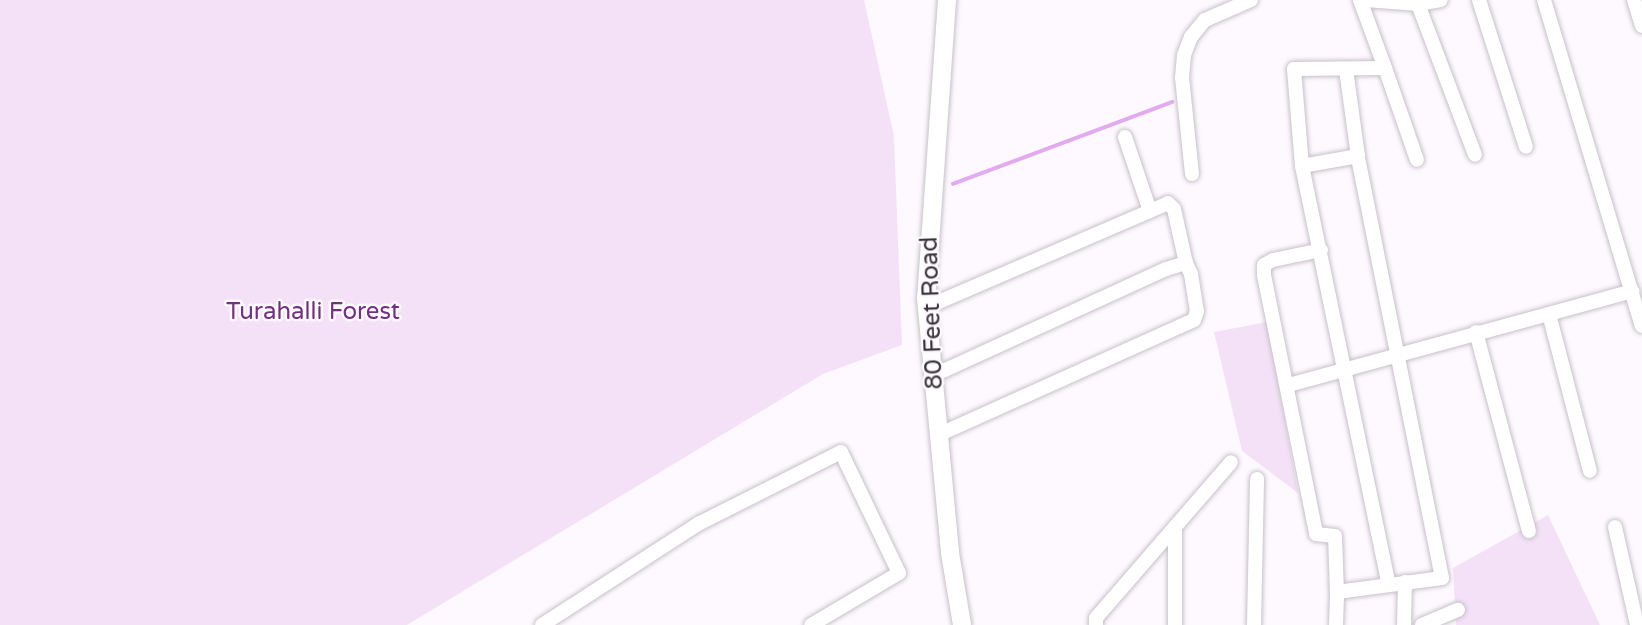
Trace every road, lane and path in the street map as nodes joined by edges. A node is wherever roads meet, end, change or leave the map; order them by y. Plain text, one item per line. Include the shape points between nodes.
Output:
1 (938, 0) edge
2 (947, 0) edge
3 (1251, 0) edge
4 (1360, 0) edge
5 (1366, 0) edge
6 (1441, 0) edge
7 (1479, 0) edge
8 (1544, 0) edge
9 (1634, 0) edge
10 (1418, 4) junction
11 (1642, 26) edge
12 (1385, 68) junction
13 (1346, 69) junction
14 (1125, 137) dead end
15 (1526, 147) dead end
16 (1475, 155) dead end
17 (1359, 156) junction
18 (1417, 160) dead end
19 (1302, 166) junction
20 (1192, 174) dead end
21 (1150, 211) junction
22 (1321, 250) junction
23 (1185, 263) junction
24 (1632, 291) junction
25 (927, 307) junction
26 (1549, 314) junction
27 (1642, 326) edge
28 (1476, 332) junction
29 (1399, 354) junction
30 (1347, 369) junction
31 (932, 376) junction
32 (1289, 386) junction
33 (938, 435) junction
34 (1231, 462) dead end
35 (1590, 471) dead end
36 (1257, 479) dead end
37 (1615, 527) dead end
38 (1175, 528) junction
39 (1529, 531) dead end
40 (1405, 582) junction
41 (1389, 585) junction
42 (1337, 592) junction
43 (1458, 610) dead end
44 (542, 625) edge
45 (811, 625) edge
46 (954, 625) edge
47 (962, 625) edge
48 (1096, 625) edge
49 (1175, 625) edge
50 (1254, 625) edge
51 (1336, 625) edge
52 (1404, 625) edge
53 (1422, 625) edge
54 (1637, 625) edge

1 - 46 main road, 80 Feet Road via 918,298 942,554
2 - 25 main road, 80 Feet Road via 928,227
3 - 20 street via 1205,20 1184,55 1182,78
4 - 12 street
5 - 10 street
6 - 10 street
7 - 15 street
8 - 24 street
9 - 11 street
10 - 16 street
12 - 13 street
12 - 18 street
13 - 17 street
13 - 19 street via 1294,69
14 - 21 street
17 - 19 street
17 - 29 street
19 - 22 street
21 - 23 street via 1172,205
21 - 25 street
22 - 30 street
22 - 32 street via 1264,265
23 - 31 street
23 - 33 street via 1197,311 1194,320
24 - 26 street
24 - 27 street
25 - 31 main road, 80 Feet Road
26 - 28 street
26 - 35 street
28 - 29 street
28 - 39 street
29 - 30 street
29 - 40 street via 1442,578
30 - 32 street
30 - 41 street
31 - 33 main road, 80 Feet Road
32 - 42 street via 1316,534 1335,536
33 - 47 main road, 80 Feet Road
34 - 38 street
36 - 50 street
37 - 54 street
38 - 48 street via 1096,618
38 - 49 street
40 - 41 street
40 - 52 street
41 - 42 street
42 - 51 street
43 - 53 street
44 - 45 street via 698,524 841,452 899,573

